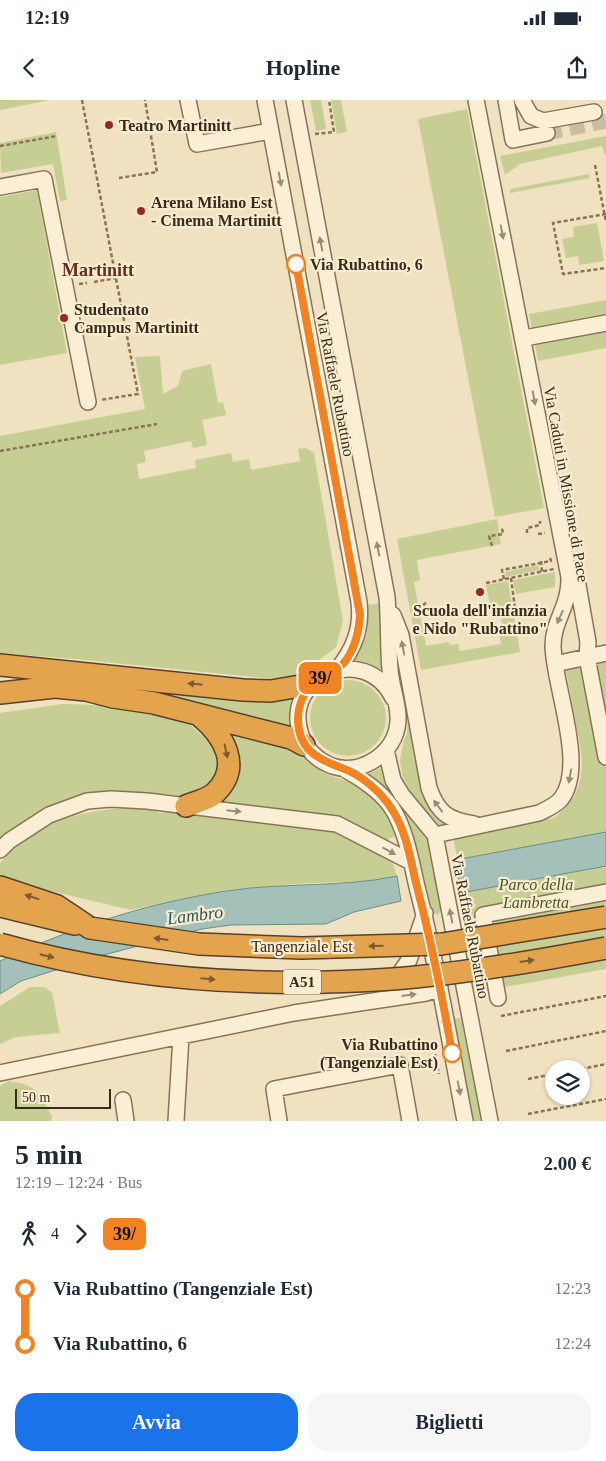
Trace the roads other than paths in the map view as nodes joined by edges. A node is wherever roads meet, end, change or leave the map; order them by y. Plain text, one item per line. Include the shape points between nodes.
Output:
1 (188, 100) edge
2 (265, 100) edge
3 (294, 100) edge
4 (476, 100) edge
5 (506, 100) edge
6 (522, 100) edge
7 (594, 112) dead end
8 (271, 131) junction
9 (548, 133) tunnel mouth
10 (0, 188) edge
11 (606, 323) edge
12 (530, 337) dead end
13 (88, 402) road end
14 (567, 525) dead end
15 (387, 597) junction
16 (606, 653) edge
17 (587, 657) junction
18 (564, 662) dead end
19 (0, 665) edge
20 (337, 670) junction
21 (69, 671) junction
22 (0, 679) edge
23 (312, 684) junction
24 (0, 693) edge
25 (113, 697) junction
26 (393, 698) junction
27 (0, 707) edge
28 (198, 714) junction
29 (304, 745) junction
30 (386, 750) junction
31 (606, 757) edge
32 (342, 768) junction
33 (186, 806) junction
34 (481, 825) junction
35 (435, 835) junction
36 (0, 850) edge
37 (411, 862) junction
38 (0, 887) edge
39 (606, 892) edge
40 (0, 906) edge
41 (425, 913) junction
42 (606, 917) edge
43 (90, 928) junction
44 (1, 945) edge
45 (606, 948) edge
46 (440, 988) junction
47 (498, 998) dead end
48 (376, 999) junction
49 (180, 1036) junction
50 (0, 1073) edge
51 (122, 1100) dead end
52 (126, 1121) edge
53 (176, 1121) edge
54 (279, 1121) edge
55 (410, 1121) edge
56 (466, 1121) edge
57 (490, 1121) edge

1 - 8 street via 197,144
2 - 8 street, Via Raffaele Rubattino
15 -> 3 street, Via Raffaele Rubattino
4 -> 34 street, Via Caduti in Missione di Pace via 569,577 568,600 556,627 553,647 572,761 568,788 552,807 539,813
5 - 9 street via 513,140
6 - 7 street via 532,116 543,121
8 -> 20 street, Via Raffaele Rubattino via 359,602 359,628 355,642
10 - 13 street via 44,179
11 - 12 street
14 - 17 street via 588,642
15 - 26 street, Via Raffaele Rubattino
34 -> 15 street, Via Raffaele Rubattino via 450,817 439,810 433,800 400,635
16 - 17 street
17 - 18 street
17 - 31 street
19 - 21 highway
20 - 23 street, Via Raffaele Rubattino
20 - 26 street via 350,668 368,673 383,683
21 - 22 highway
23 -> 21 highway via 271,691 243,690
23 - 29 street via 304,695 299,713
24 - 25 highway via 55,687
25 - 27 highway via 29,700
25 - 28 highway via 154,702
26 - 30 street, Via Raffaele Rubattino via 397,728
28 - 29 highway via 290,738
28 -> 33 highway via 222,738 228,752 228,767 215,792
29 - 32 street via 322,760
30 - 32 street, Via Raffaele Rubattino via 366,765
30 - 35 street, Via Raffaele Rubattino via 394,780 402,795
32 - 37 street via 372,788 391,808
33 - 36 street via 111,799 87,801 49,815
33 -> 37 street via 337,824
34 - 35 street, Via Caduti in Missione di Pace
57 -> 35 street, Via Raffaele Rubattino
37 - 41 street
43 -> 38 highway via 57,906
39 - 47 street via 483,914
40 - 43 highway, Tangenziale Est / A51
41 - 46 street
41 - 48 street via 401,975
42 -> 43 highway, Tangenziale Est / A51, bridge via 442,944 302,948 199,944
44 -> 45 highway, A51, bridge via 54,958 149,974 272,983 395,979
48 -> 46 street via 426,993
46 -> 56 street
48 - 49 street
49 - 50 street
49 - 53 street
51 - 52 street
54 - 55 street via 274,1088 400,1065

